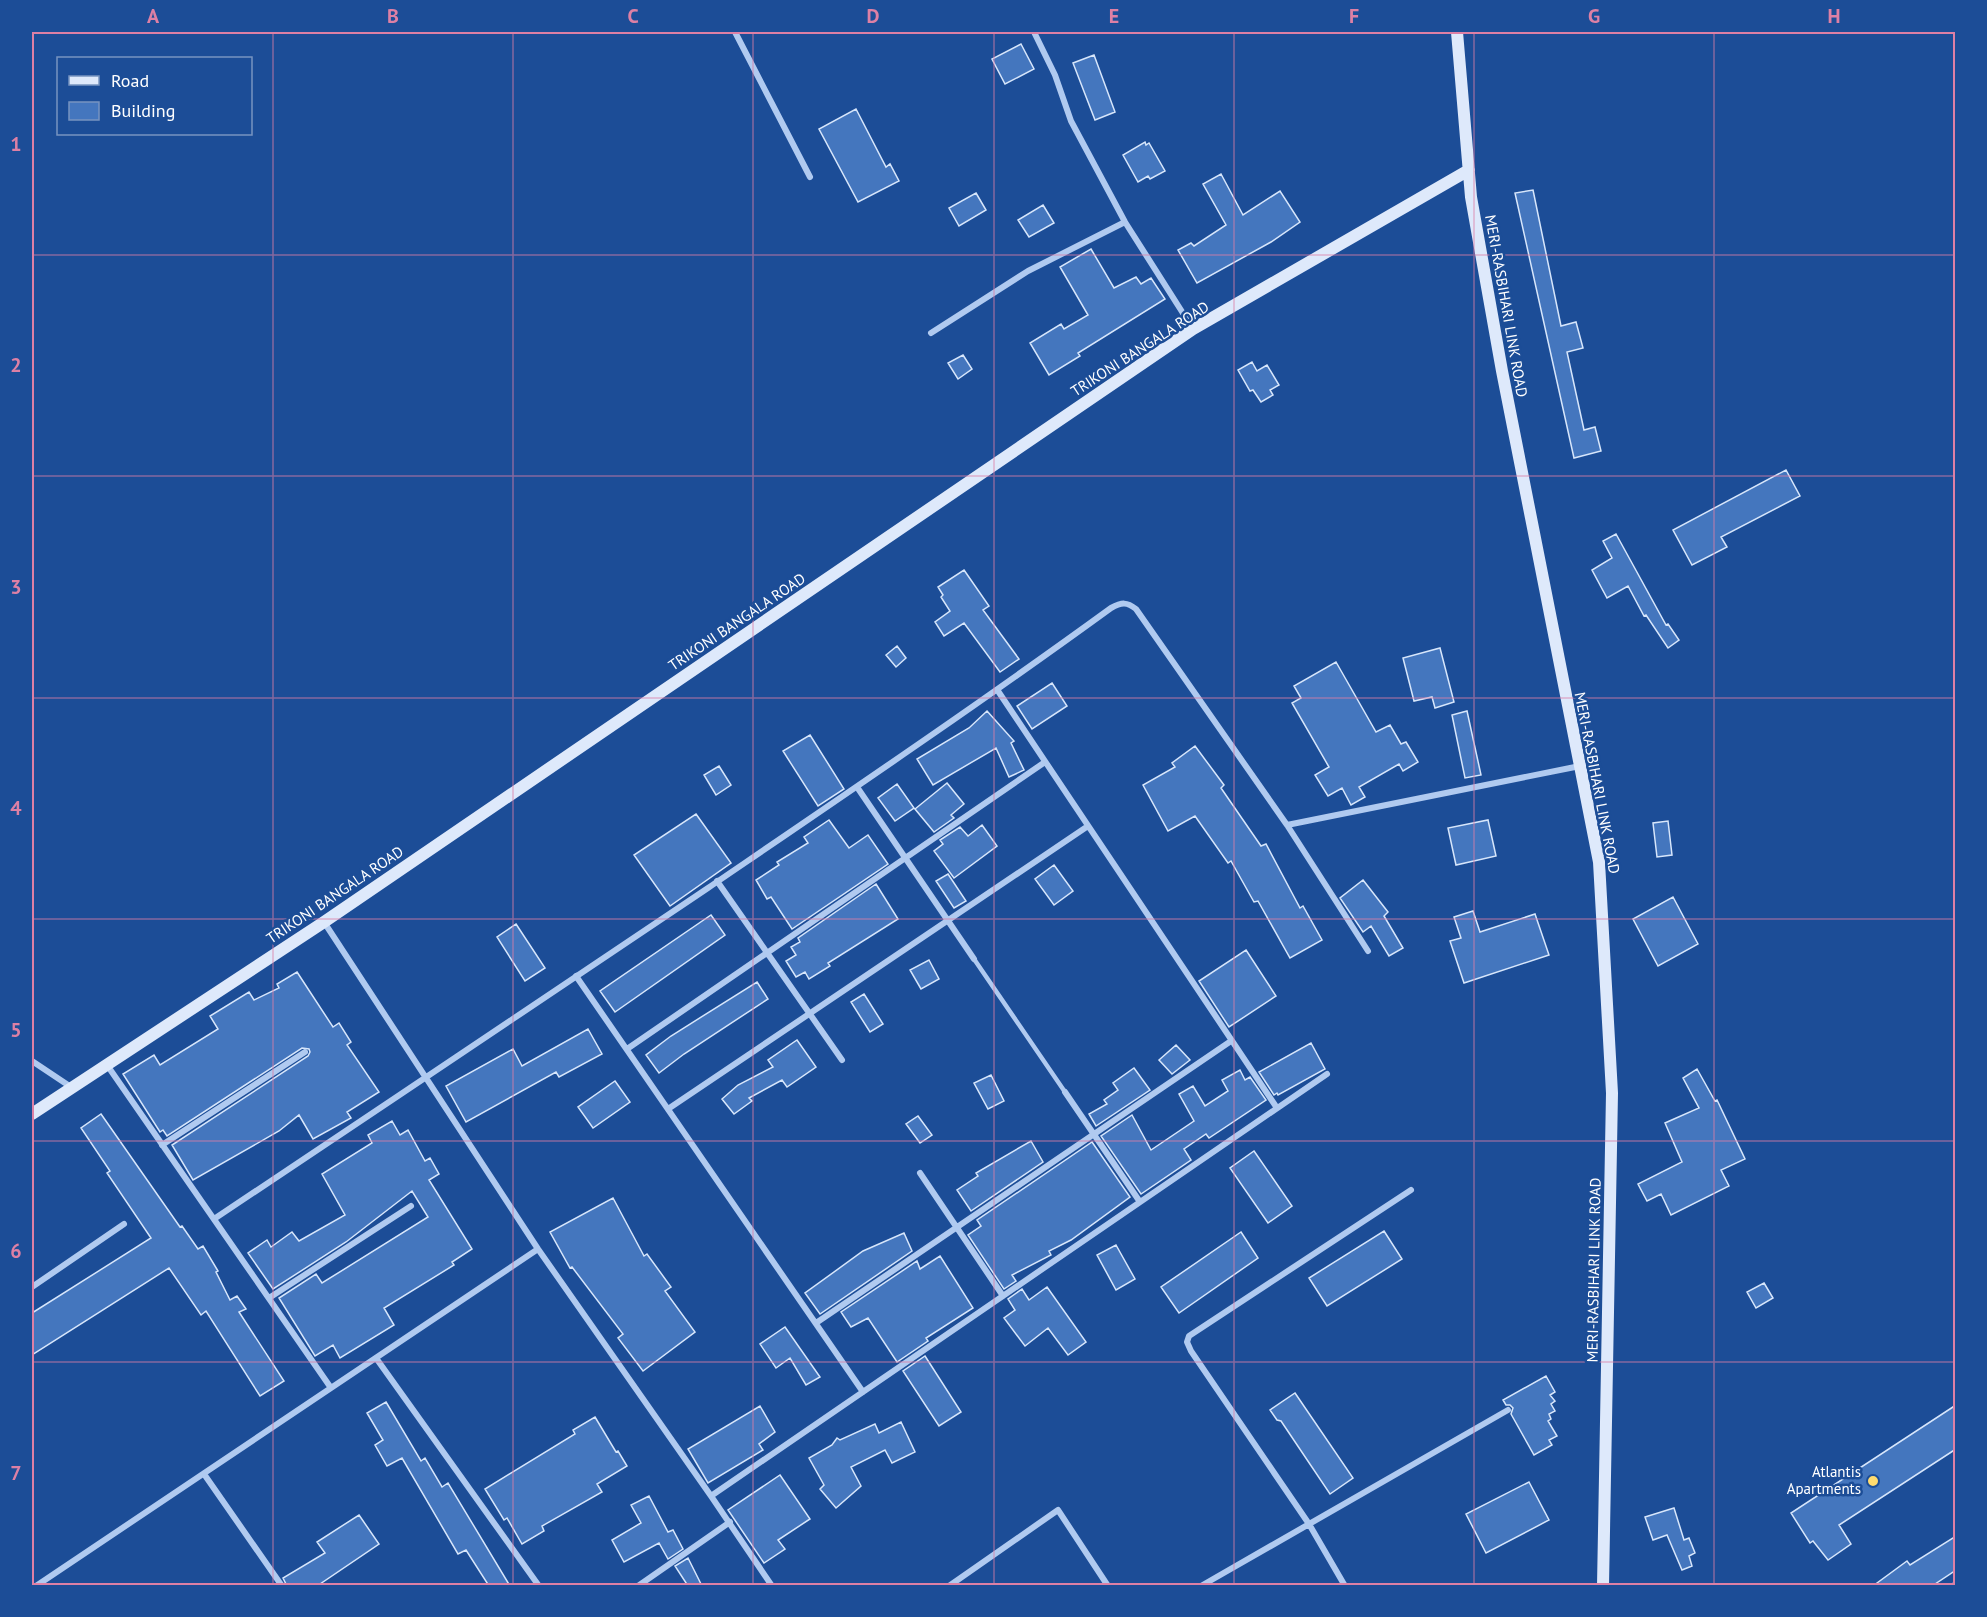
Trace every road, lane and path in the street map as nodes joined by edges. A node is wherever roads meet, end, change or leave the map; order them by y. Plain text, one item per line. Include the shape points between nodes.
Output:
1 (735, 32) edge
2 (1034, 32) edge
3 (1457, 32) edge
4 (1469, 170) junction
5 (810, 177) dead end
6 (1125, 222) junction
7 (1193, 329) junction
8 (931, 333) dead end
9 (998, 691) junction
10 (1045, 762) junction
11 (1580, 766) junction
12 (857, 787) junction
13 (1287, 825) junction
14 (1088, 826) junction
15 (905, 858) junction
16 (717, 881) junction
17 (948, 920) junction
18 (324, 922) junction
19 (1368, 951) dead end
20 (767, 953) junction
21 (974, 959) joint
22 (576, 976) junction
23 (809, 1014) junction
24 (1231, 1041) junction
25 (627, 1050) junction
26 (305, 1052) dead end
27 (842, 1060) dead end
28 (32, 1061) edge
29 (107, 1064) junction
30 (1327, 1074) dead end
31 (426, 1078) junction
32 (72, 1088) junction
33 (1065, 1092) joint
34 (1277, 1108) junction
35 (668, 1109) junction
36 (32, 1114) edge
37 (1094, 1134) junction
38 (162, 1145) junction
39 (920, 1173) dead end
40 (1411, 1190) dead end
41 (1140, 1202) junction
42 (411, 1206) dead end
43 (214, 1219) junction
44 (124, 1224) dead end
45 (957, 1227) junction
46 (538, 1249) junction
47 (32, 1287) edge
48 (1003, 1296) junction
49 (269, 1298) junction
50 (816, 1323) junction
51 (376, 1358) junction
52 (331, 1388) junction
53 (863, 1392) junction
54 (1508, 1410) dead end
55 (204, 1474) junction
56 (711, 1496) junction
57 (730, 1522) junction
58 (1309, 1524) junction
59 (36, 1586) edge
60 (282, 1586) edge
61 (539, 1586) edge
62 (638, 1586) edge
63 (772, 1586) edge
64 (949, 1586) edge
65 (1108, 1586) edge
66 (1201, 1586) edge
67 (1345, 1586) edge
68 (1603, 1586) edge

1 - 5 street
2 - 6 street via 1071,121
3 - 4 street, MERI-RASBIHARI LINK ROAD
4 - 7 street, TRIKONI BANGALA ROAD
4 - 11 street, MERI-RASBIHARI LINK ROAD via 1502,371
6 - 7 street
6 - 8 street via 1028,271
7 - 18 street, TRIKONI BANGALA ROAD
9 - 10 street
9 - 12 street
9 - 13 street via 1111,608 1129,604
10 - 14 street
10 - 15 street
11 - 13 street
11 - 68 street, MERI-RASBIHARI LINK ROAD via 1599,862 1612,1093
12 - 15 street
12 - 16 street
13 - 19 street
14 - 17 street
14 - 24 street
15 - 17 street
15 - 20 street
16 - 20 street
16 - 22 street
17 - 21 street
17 - 23 street
18 - 29 street, TRIKONI BANGALA ROAD
18 - 31 street
20 - 23 street
20 - 25 street
21 - 33 lane
22 - 25 street
22 - 31 street
23 - 27 street
23 - 35 street
24 - 34 street
24 - 37 street
25 - 35 street
26 - 38 street
28 - 32 street
29 - 32 street, TRIKONI BANGALA ROAD
29 - 38 street
30 - 34 street
31 - 43 street
31 - 46 street
32 - 36 street, TRIKONI BANGALA ROAD
33 - 37 street
34 - 41 street
35 - 50 street
37 - 41 street
37 - 45 street
38 - 43 street
39 - 45 street
40 - 58 street via 1189,1336 1187,1342
41 - 48 street
42 - 49 street
43 - 49 street
44 - 47 street
45 - 48 street
45 - 50 street
46 - 51 street
46 - 56 street
48 - 53 street
49 - 52 street
50 - 53 street
51 - 52 street
51 - 61 street
52 - 55 street
53 - 56 street
54 - 58 street
55 - 59 street
55 - 60 street
56 - 57 street
57 - 62 street
57 - 63 street
58 - 66 street
58 - 67 street
64 - 65 street via 1058,1510

